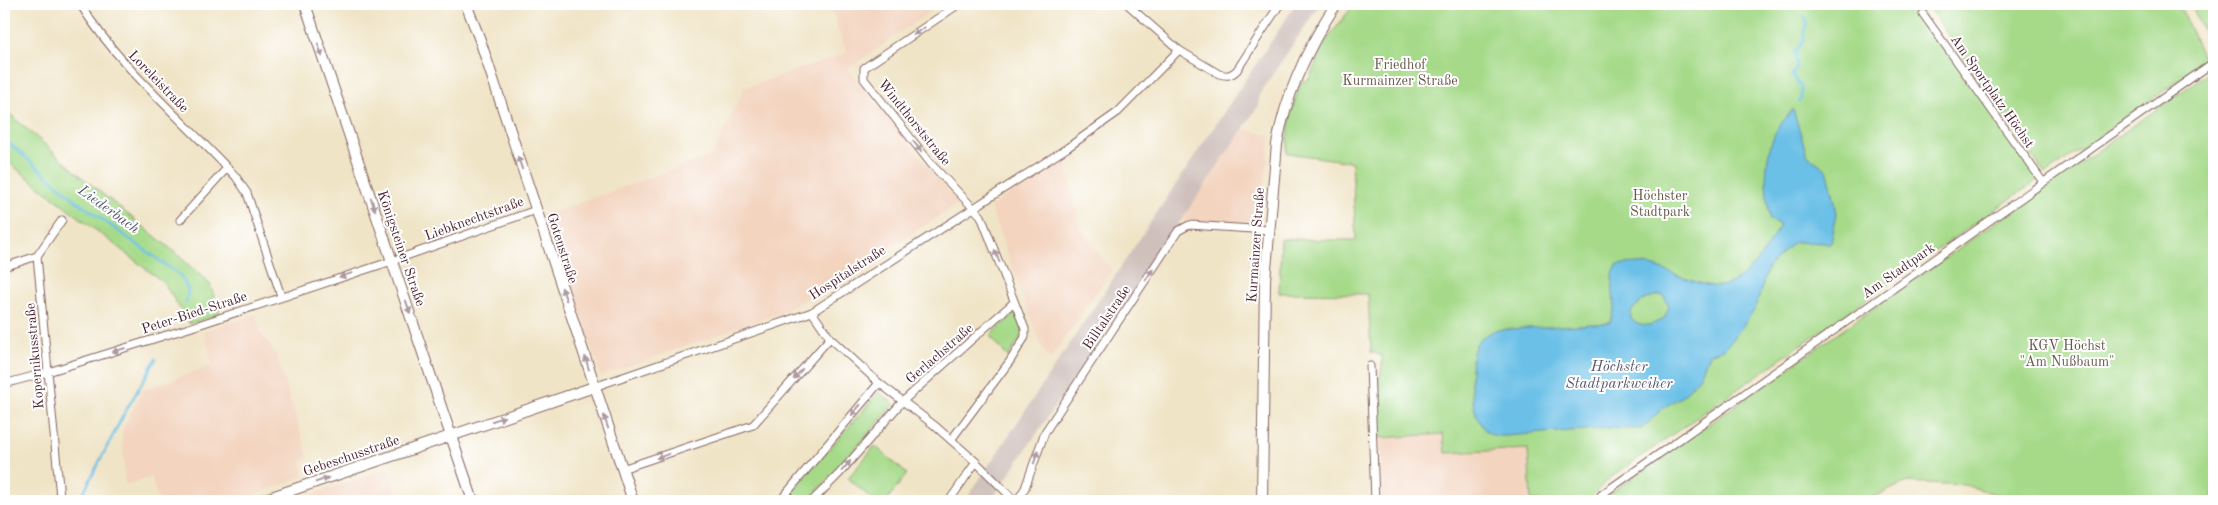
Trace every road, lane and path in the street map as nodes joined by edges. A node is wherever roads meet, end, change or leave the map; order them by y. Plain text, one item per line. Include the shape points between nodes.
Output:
1 (80, 4) edge
2 (305, 4) edge
3 (466, 4) edge
4 (959, 4) edge
5 (1127, 4) edge
6 (1280, 4) edge
7 (1336, 4) edge
8 (1923, 14) dead end
9 (1179, 50) junction
10 (2214, 62) edge
11 (228, 168) junction
12 (2043, 182) junction
13 (974, 206) junction
14 (536, 210) junction
15 (62, 220) dead end
16 (180, 220) dead end
17 (1268, 230) junction
18 (37, 256) junction
19 (392, 261) junction
20 (4, 267) edge
21 (282, 296) junction
22 (1014, 302) junction
23 (812, 312) junction
24 (830, 338) junction
25 (1370, 366) dead end
26 (48, 372) junction
27 (879, 383) junction
28 (4, 384) edge
29 (594, 387) junction
30 (902, 402) junction
31 (451, 435) junction
32 (951, 440) junction
33 (976, 462) junction
34 (622, 470) junction
35 (60, 497) dead end
36 (260, 501) edge
37 (473, 501) edge
38 (634, 501) edge
39 (780, 501) edge
40 (812, 501) edge
41 (949, 501) edge
42 (1016, 501) edge
43 (1262, 501) edge
44 (1375, 501) edge
45 (1598, 501) edge

1 - 11 street, Loreleistraße via 131,72
2 -> 19 main road, Königsteiner Straße
14 -> 3 main road, Gotenstraße
4 -> 13 street, Windthorststraße via 868,64 864,68 864,79 932,165
5 - 9 street
6 - 9 street via 1231,75 1219,74
7 - 17 main road, Kurmainzer Straße via 1291,88 1281,123
8 - 12 street, Am Sportplatz Höchst
9 - 13 street, Hospitalstraße via 1118,112
10 - 12 street, Am Stadtpark
11 - 16 street
11 - 21 street, Loreleistraße via 247,193
12 - 45 street, Am Stadtpark via 1601,495
22 -> 13 street via 981,216
13 - 23 street, Hospitalstraße
14 - 19 street, Liebknechtstraße
29 -> 14 main road, Gotenstraße
15 - 18 street
42 -> 17 street, Billtalstraße via 1025,488 1045,432 1178,231 1189,225
17 - 43 main road, Kurmainzer Straße
18 - 20 street
18 - 26 street, Kopernikusstraße
19 -> 21 street, Peter-Bied-Straße
19 -> 31 main road, Königsteiner Straße
21 -> 26 street, Peter-Bied-Straße
22 - 30 street, Gerlachstraße
22 - 32 street via 1025,337
23 - 24 street
23 - 29 street, Hospitalstraße
24 - 27 street
24 -> 34 street via 753,426
25 - 44 street
26 - 28 street, Peter-Bied-Straße
26 - 35 street, Kopernikusstraße
27 - 30 street
27 -> 39 street
31 -> 29 main road, Hospitalstraße
34 -> 29 main road, Gotenstraße
30 - 32 street
40 -> 30 street, Gerlachstraße
36 -> 31 main road, Gebeschusstraße
31 - 37 main road, Königsteiner Straße
32 - 33 street
33 - 41 street
33 - 42 street
34 - 38 main road, Gotenstraße

